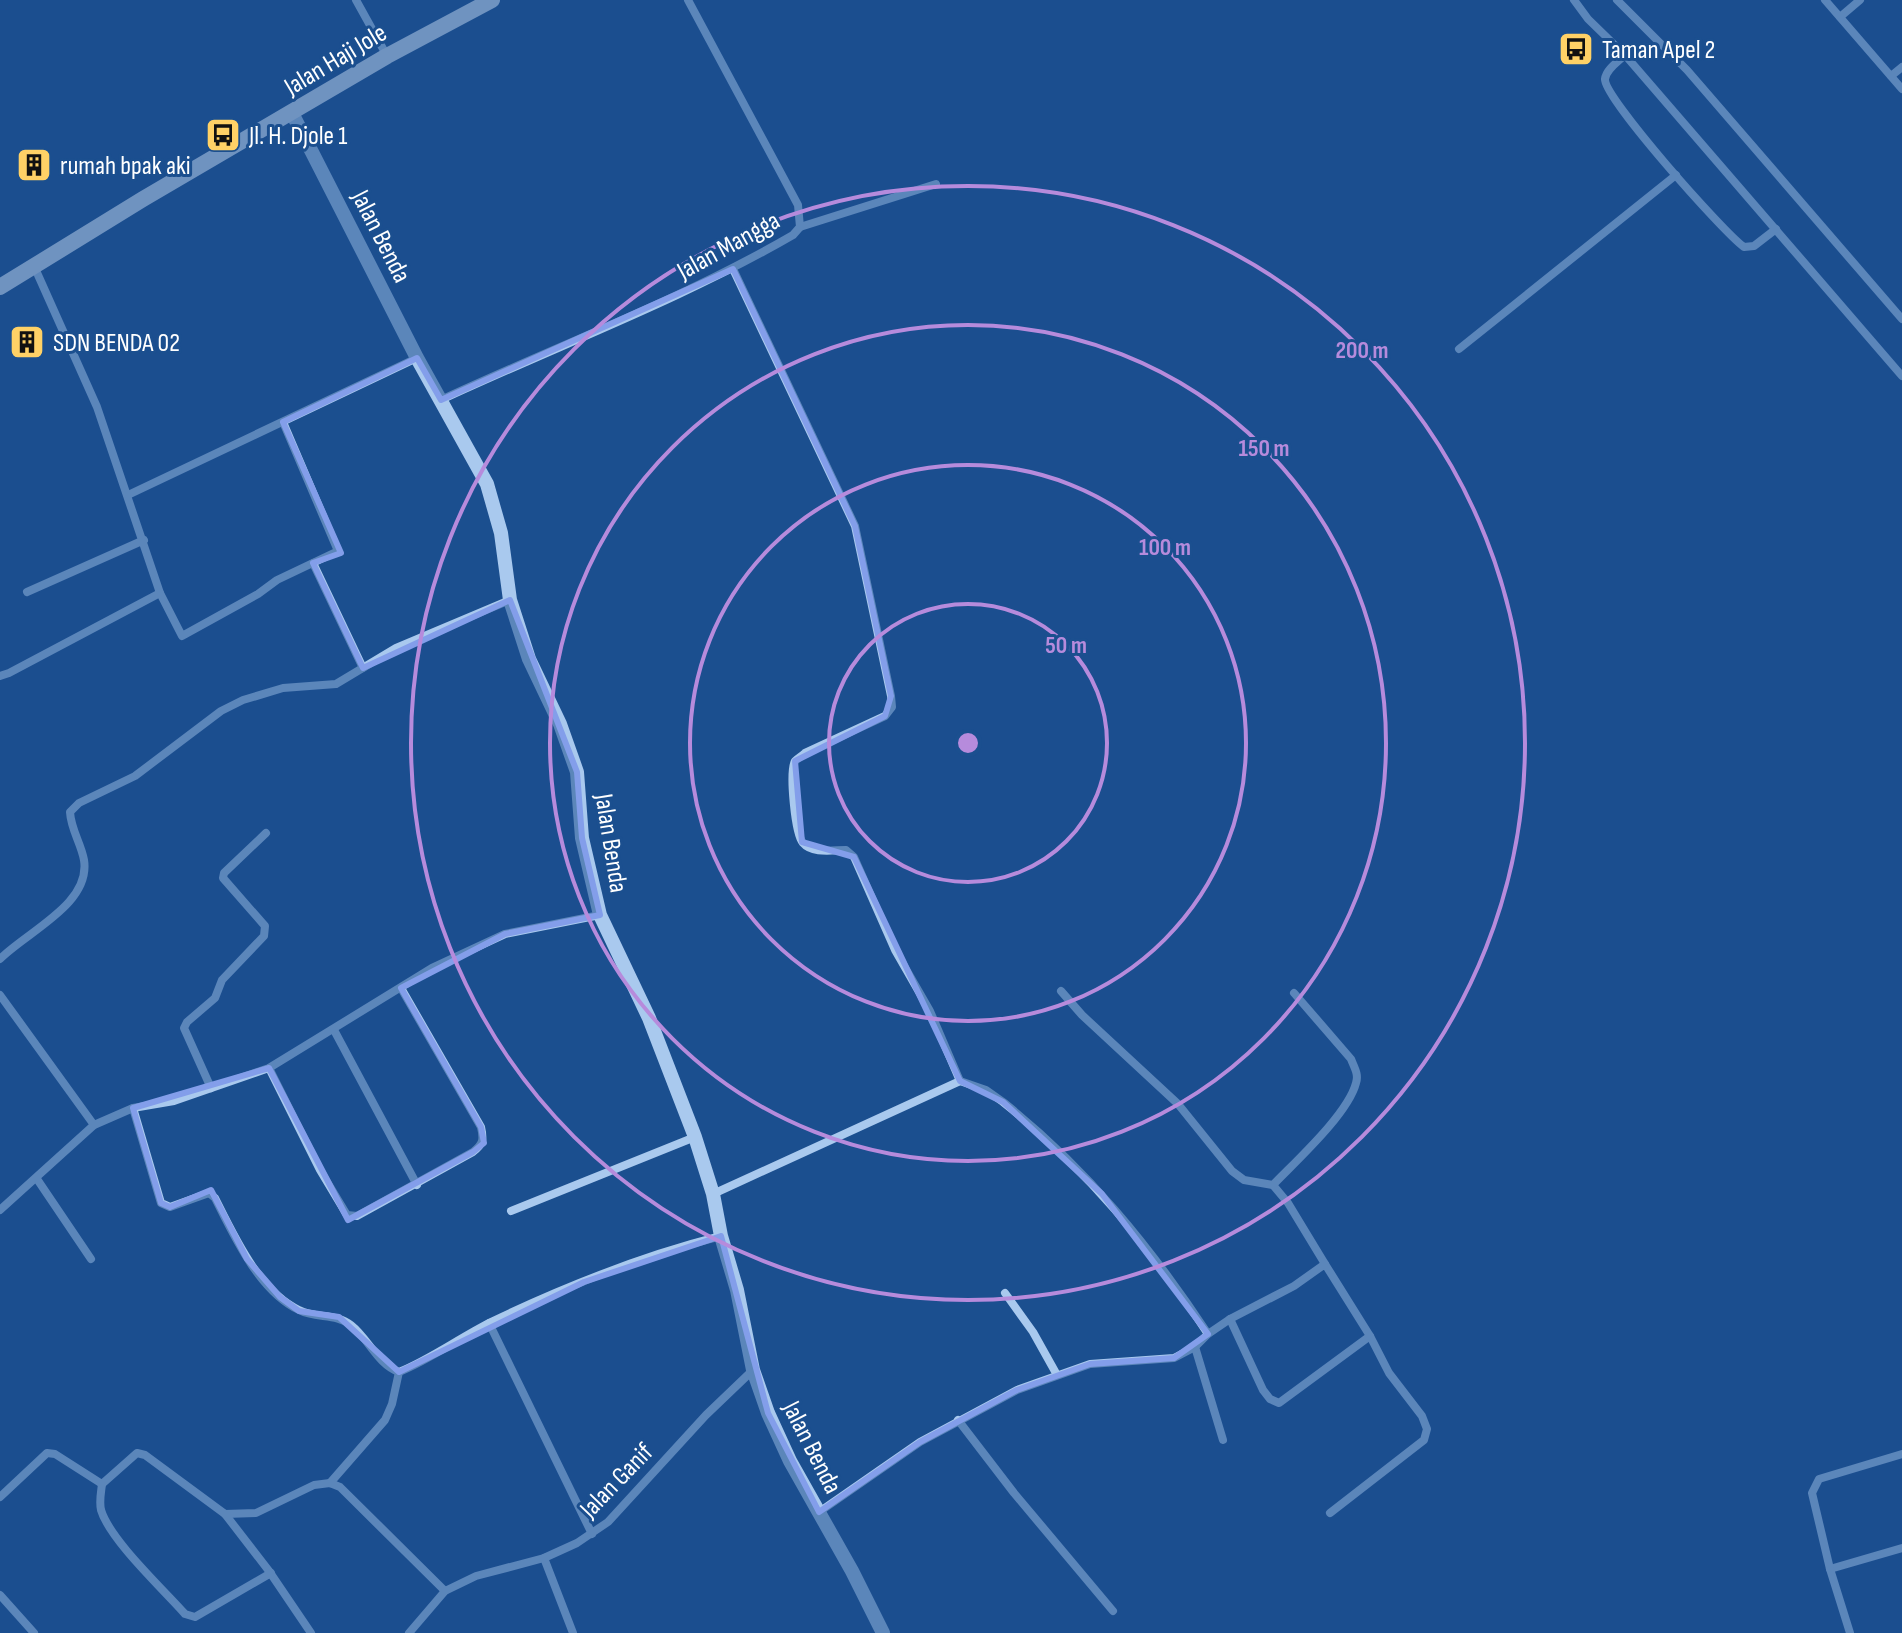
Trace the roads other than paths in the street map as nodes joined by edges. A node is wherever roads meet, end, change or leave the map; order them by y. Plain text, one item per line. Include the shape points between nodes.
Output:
1 (356, 0) edge
2 (492, 0) edge
3 (688, 0) edge
4 (1574, 0) edge
5 (1617, 0) edge
6 (1825, 0) edge
7 (1860, 0) edge
8 (1840, 17) junction
9 (1625, 55) junction
10 (387, 56) junction
11 (1902, 67) edge
12 (1891, 76) junction
13 (1902, 89) edge
14 (292, 113) junction
15 (1676, 175) junction
16 (936, 184) dead end
17 (800, 227) junction
18 (1776, 229) junction
19 (34, 265) junction
20 (733, 269) junction
21 (0, 287) edge
22 (1900, 313) edge
23 (1459, 349) dead end
24 (417, 358) junction
25 (1902, 376) edge
26 (441, 400) junction
27 (283, 422) junction
28 (128, 495) junction
29 (144, 540) junction
30 (313, 563) junction
31 (27, 592) dead end
32 (160, 593) junction
33 (510, 600) junction
34 (363, 668) junction
35 (0, 676) edge
36 (266, 833) dead end
37 (600, 915) junction
38 (0, 959) edge
39 (401, 988) junction
40 (1061, 991) dead end
41 (1294, 993) dead end
42 (0, 995) edge
43 (334, 1030) junction
44 (269, 1068) junction
45 (960, 1081) junction
46 (211, 1088) junction
47 (133, 1108) junction
48 (94, 1125) junction
49 (695, 1137) junction
50 (37, 1179) junction
51 (417, 1185) junction
52 (1273, 1185) junction
53 (713, 1194) junction
54 (0, 1210) edge
55 (511, 1211) dead end
56 (721, 1236) junction
57 (91, 1259) dead end
58 (1325, 1264) junction
59 (1005, 1293) dead end
60 (1230, 1319) junction
61 (489, 1323) junction
62 (1208, 1334) junction
63 (1370, 1336) junction
64 (1195, 1347) junction
65 (753, 1370) junction
66 (399, 1372) junction
67 (1057, 1375) junction
68 (958, 1420) junction
69 (1223, 1440) dead end
70 (1902, 1454) edge
71 (330, 1483) junction
72 (102, 1484) junction
73 (0, 1497) edge
74 (819, 1512) junction
75 (1330, 1513) dead end
76 (225, 1514) junction
77 (592, 1534) junction
78 (1902, 1548) edge
79 (544, 1558) junction
80 (1830, 1569) junction
81 (271, 1573) junction
82 (445, 1591) junction
83 (0, 1595) edge
84 (1113, 1611) dead end
85 (34, 1633) edge
86 (311, 1633) edge
87 (409, 1633) edge
88 (573, 1633) edge
89 (883, 1633) edge
90 (1850, 1633) edge

1 - 10 street
2 - 10 main road, Jalan Haji Jole
3 - 17 street, Jalan Mangga via 798,205
4 - 9 street
5 - 22 street via 1687,70
6 - 8 street
7 - 8 street
8 - 12 street
9 - 15 street via 1609,70 1608,90
9 - 18 street
10 - 14 main road, Jalan Haji Jole
11 - 12 street
12 - 13 street
14 - 19 main road, Jalan Haji Jole
14 - 24 street, Jalan Benda
15 - 18 street via 1744,247 1754,246
15 - 23 street
16 - 17 street
17 - 20 street, Jalan Mangga
18 - 25 street
19 - 21 main road, Jalan Haji Jole
19 - 28 street via 97,407
20 - 26 street, Jalan Mangga
20 - 45 street via 855,526 891,696 892,707 885,716 795,761 798,830 812,849 846,850 854,857
24 - 26 street, Jalan Benda
24 - 27 street
26 - 33 street, Jalan Benda via 487,484 501,533
27 - 28 street
27 - 30 street via 339,549
28 - 29 street
29 - 31 street
29 - 32 street
30 - 32 street via 185,637 177,632
30 - 34 street
32 - 35 street
33 - 34 street via 396,648
33 - 37 street, Jalan Benda via 577,772 582,838
34 - 38 street via 336,684 283,688 243,700 135,776 79,803 70,812 83,857 81,888
36 - 46 street via 223,878 265,926 264,936 184,1028
37 - 39 street via 505,934
37 - 49 street, Jalan Benda via 649,1018
39 - 43 street
39 - 51 street via 484,1139 473,1152
40 - 52 street via 1178,1104 1232,1171 1244,1180
41 - 52 street via 1351,1059 1356,1083 1344,1108
42 - 48 street
43 - 44 street
43 - 51 street
44 - 46 street
44 - 51 street via 347,1215 357,1216
45 - 53 street
45 - 62 street via 986,1090 1019,1115 1102,1194 1150,1250
46 - 47 street
47 - 48 street
47 - 66 street via 164,1206 209,1193 247,1259 280,1297 299,1311 339,1317 352,1325 388,1368
48 - 50 street
49 - 53 street, Jalan Benda
49 - 55 street
50 - 54 street
50 - 57 street
52 - 58 street
53 - 56 street, Jalan Benda
56 - 61 street via 677,1247
56 - 65 street, Jalan Benda
58 - 60 street
58 - 63 street
59 - 67 street
60 - 62 street
60 - 63 street via 1263,1390 1279,1403
61 - 66 street
61 - 77 street
62 - 64 street
63 - 75 street via 1427,1429 1424,1440
64 - 67 street via 1174,1358 1090,1364
64 - 69 street
65 - 74 street, Jalan Benda via 790,1461
65 - 77 street, Jalan Ganif
66 - 71 street via 385,1420
67 - 68 street
68 - 74 street
68 - 84 street
70 - 80 street via 1813,1485
71 - 76 street via 314,1485 256,1513
71 - 82 street via 350,1496
72 - 73 street via 47,1453
72 - 76 street via 137,1453
72 - 81 street via 103,1515 185,1614 195,1617
74 - 89 street, Jalan Benda
76 - 81 street
77 - 79 street, Jalan Ganif
78 - 80 street
79 - 82 street, Jalan Ganif via 476,1576
79 - 88 street
80 - 90 street
81 - 86 street
82 - 87 street, Jalan Ganif
83 - 85 street

